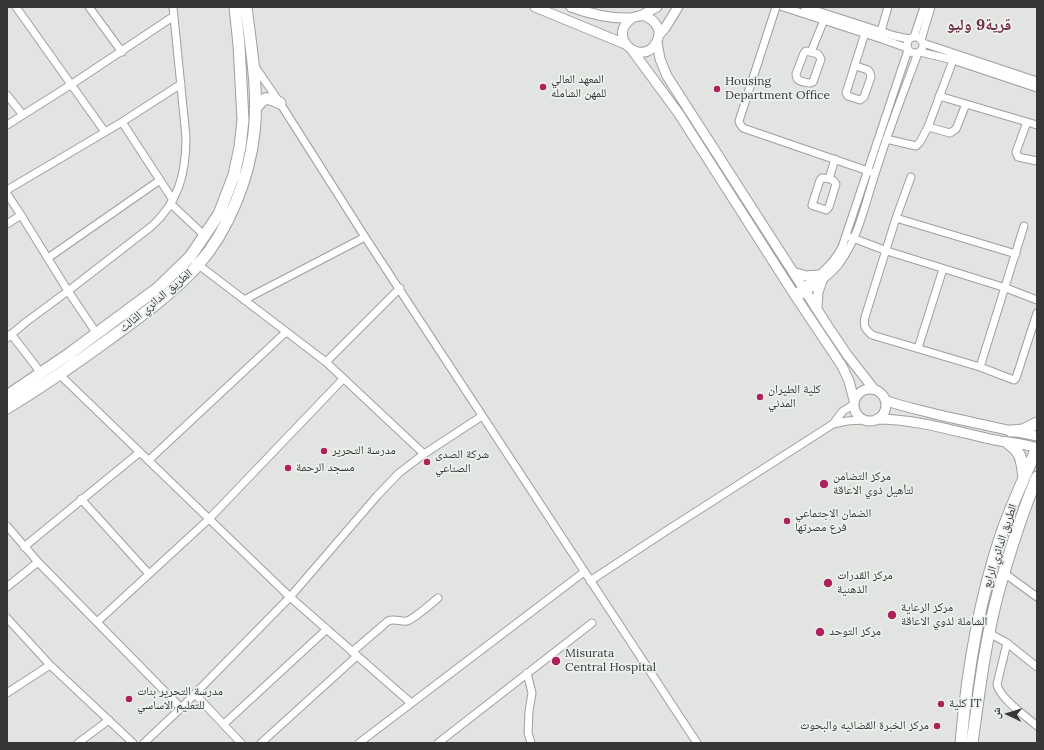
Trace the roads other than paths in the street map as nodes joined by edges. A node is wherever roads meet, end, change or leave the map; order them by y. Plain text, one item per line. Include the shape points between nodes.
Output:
1 (16, 7) edge
2 (89, 7) edge
3 (173, 7) edge
4 (235, 7) edge
5 (246, 7) edge
6 (535, 7) edge
7 (571, 7) edge
8 (657, 7) edge
9 (678, 7) edge
10 (776, 7) edge
11 (783, 7) edge
12 (805, 7) edge
13 (888, 7) edge
14 (924, 7) edge
15 (930, 7) edge
16 (825, 13) edge
17 (642, 15) junction
18 (174, 16) junction
19 (632, 18) junction
20 (881, 31) junction
21 (865, 33) junction
22 (658, 38) junction
23 (912, 38) junction
24 (922, 42) junction
25 (629, 47) junction
26 (907, 49) junction
27 (122, 52) junction
28 (811, 52) junction
29 (919, 52) junction
30 (954, 58) junction
31 (252, 62) junction
32 (856, 66) junction
33 (1037, 81) edge
34 (72, 84) junction
35 (181, 84) junction
36 (1037, 88) edge
37 (7, 95) edge
38 (939, 96) junction
39 (280, 103) junction
40 (966, 104) junction
41 (255, 109) junction
42 (23, 115) junction
43 (122, 122) junction
44 (1027, 122) junction
45 (7, 125) edge
46 (1037, 125) edge
47 (928, 127) junction
48 (105, 132) junction
49 (886, 139) junction
50 (835, 159) junction
51 (1037, 161) edge
52 (867, 170) junction
53 (875, 173) junction
54 (910, 177) dead end
55 (829, 178) junction
56 (160, 180) junction
57 (7, 190) edge
58 (7, 194) edge
59 (172, 202) junction
60 (21, 215) junction
61 (896, 218) junction
62 (7, 224) edge
63 (1024, 226) dead end
64 (205, 236) junction
65 (365, 237) junction
66 (850, 237) junction
67 (886, 251) junction
68 (1016, 254) junction
69 (48, 258) junction
70 (194, 261) junction
71 (943, 269) junction
72 (793, 272) junction
73 (821, 277) junction
74 (400, 288) junction
75 (1006, 288) junction
76 (804, 289) junction
77 (68, 291) junction
78 (795, 296) junction
79 (244, 300) junction
80 (1037, 300) edge
81 (818, 310) junction
82 (1037, 313) edge
83 (286, 332) junction
84 (97, 334) junction
85 (9, 336) edge
86 (918, 348) junction
87 (326, 362) junction
88 (980, 367) junction
89 (42, 373) junction
90 (60, 375) junction
91 (343, 379) junction
92 (873, 388) junction
93 (7, 396) edge
94 (886, 400) junction
95 (853, 403) junction
96 (7, 408) edge
97 (482, 416) junction
98 (877, 419) junction
99 (864, 420) junction
100 (1037, 423) edge
101 (833, 424) junction
102 (1011, 431) junction
103 (1037, 436) edge
104 (1008, 443) junction
105 (1037, 448) edge
106 (140, 452) junction
107 (424, 454) junction
108 (149, 460) junction
109 (1024, 478) junction
110 (1036, 481) edge
111 (81, 499) junction
112 (209, 519) junction
113 (7, 526) edge
114 (24, 547) junction
115 (38, 562) junction
116 (584, 572) junction
117 (1004, 572) junction
118 (149, 574) junction
119 (590, 581) junction
120 (7, 587) edge
121 (290, 597) junction
122 (1037, 597) edge
123 (438, 598) dead end
124 (7, 618) edge
125 (97, 622) junction
126 (592, 623) dead end
127 (327, 629) junction
128 (989, 633) junction
129 (1007, 643) junction
130 (355, 654) junction
131 (50, 665) junction
132 (1037, 667) edge
133 (528, 673) junction
134 (7, 693) edge
135 (195, 694) junction
136 (410, 704) junction
137 (181, 708) junction
138 (108, 720) junction
139 (224, 724) junction
140 (1037, 726) edge
141 (78, 743) edge
142 (133, 743) edge
143 (144, 743) edge
144 (241, 743) edge
145 (261, 743) edge
146 (359, 743) edge
147 (438, 743) edge
148 (531, 743) edge
149 (697, 743) edge
150 (961, 743) edge
151 (972, 743) edge

1 - 34 street
2 - 27 street
3 - 18 street
4 - 64 main road, الطريق الدائري الثالث via 243,96 240,147 228,194
5 - 31 main road, الطريق الدائري الثالث
6 - 25 street via 595,30
7 - 19 street via 595,16
8 - 17 street
9 - 22 street
10 - 50 street via 740,124 743,128
11 - 16 street
12 - 16 street
13 - 20 street
14 - 23 street
15 - 24 street
16 - 20 street
16 - 21 street
16 - 28 street
17 - 19 street
17 - 22 street via 652,20 658,29
18 - 27 street
18 - 35 street
19 - 25 street via 623,30 623,40
20 - 23 street
21 - 26 street
21 - 32 street
22 - 25 street via 649,50 637,52
22 - 72 street via 660,60 667,76
23 - 24 street
23 - 26 street via 906,45
24 - 29 street via 923,48
24 - 30 street
25 - 78 street via 680,114
26 - 29 street via 913,53
26 - 52 street
27 - 34 street
28 - 28 street via 804,52 796,74 798,80 810,83 813,82 821,59 818,54
29 - 30 street
29 - 49 street
30 - 33 street
30 - 36 street
30 - 38 street
31 - 39 street
31 - 41 main road, الطريق الدائري الثالث
32 - 32 street via 846,93 860,100 864,97 871,77 868,70
34 - 42 street
34 - 48 street
35 - 43 street
35 - 59 street via 186,151 181,183
37 - 42 street
38 - 40 street
38 - 47 street
39 - 41 main road via 265,98
39 - 65 street
40 - 44 street
40 - 47 street via 956,129 950,133
41 - 70 main road, الطريق الدائري الثالث via 246,176 226,224
42 - 45 street
43 - 48 street
43 - 56 street
44 - 46 street
44 - 51 street via 1016,155
47 - 49 street via 916,146
48 - 57 street
49 - 53 street
50 - 52 street
50 - 55 street
52 - 53 street
52 - 66 street
53 - 66 street via 860,223
54 - 61 street
55 - 55 street via 820,180 812,202 814,206 826,210 836,184
56 - 59 street
56 - 69 street
58 - 60 street
59 - 64 street
59 - 77 street via 163,216 152,226
60 - 62 street
60 - 69 street
61 - 67 street
61 - 68 street
63 - 68 street
64 - 70 main road, الطريق الدائري الثالث
65 - 74 street
65 - 79 street
66 - 67 street
66 - 73 street via 845,254 838,265
67 - 71 street
67 - 86 street via 865,317 865,330 872,335
68 - 75 street
69 - 77 street
70 - 79 street
70 - 84 main road, الطريق الدائري الثالث
70 - 90 main road, الطريق الدائري الثالث via 178,285 142,316
71 - 75 street
71 - 86 street
72 - 73 street
72 - 76 street
73 - 76 street
73 - 81 street
74 - 87 street
74 - 97 street
75 - 80 street
75 - 88 street
76 - 78 street
76 - 81 street
77 - 84 street
77 - 85 street
78 - 95 street via 842,366 849,381
79 - 83 street
81 - 92 street
82 - 88 street via 1016,379
83 - 87 street
83 - 108 street
84 - 89 main road, الطريق الدائري الثالث
85 - 89 street
86 - 88 street
87 - 91 street
89 - 93 main road, الطريق الدائري الثالث
90 - 96 main road, الطريق الدائري الثالث
90 - 106 street
91 - 107 street
91 - 112 street
92 - 94 street via 881,392
92 - 95 street via 863,389
94 - 98 street via 885,411
94 - 102 street
95 - 99 street via 856,414
95 - 101 street
97 - 107 street
97 - 116 street
98 - 99 street
98 - 104 street via 915,423
99 - 101 street
100 - 102 main road via 1023,430
101 - 119 street
102 - 103 street
104 - 105 street
104 - 109 main road via 1019,453
105 - 109 main road, الطريق الدائري الرابع
106 - 108 street
106 - 111 street
107 - 121 street via 399,473 377,496
108 - 112 street
109 - 150 main road, الطريق الدائري الرابع via 1002,532 988,579 977,626
110 - 117 main road, الطريق الدائري الرابع
111 - 114 street
111 - 118 street
112 - 118 street
112 - 121 street
113 - 114 street
114 - 115 street
115 - 120 street
115 - 125 street
116 - 119 street
116 - 136 street
117 - 122 street
117 - 128 main road, الطريق الدائري الرابع
118 - 125 street
119 - 149 street
121 - 127 street
121 - 135 street
123 - 130 street via 410,620 388,621
124 - 131 street
125 - 137 street
126 - 133 street
127 - 130 street
127 - 139 street
128 - 129 street
128 - 151 main road, الطريق الدائري الرابع
129 - 132 street
129 - 140 street via 997,687
130 - 136 street
130 - 145 street
131 - 134 street
131 - 138 street
133 - 147 street
133 - 148 street via 532,693 528,733
135 - 137 street
135 - 139 street
136 - 146 street
137 - 143 street
138 - 141 street
138 - 142 street
139 - 144 street

